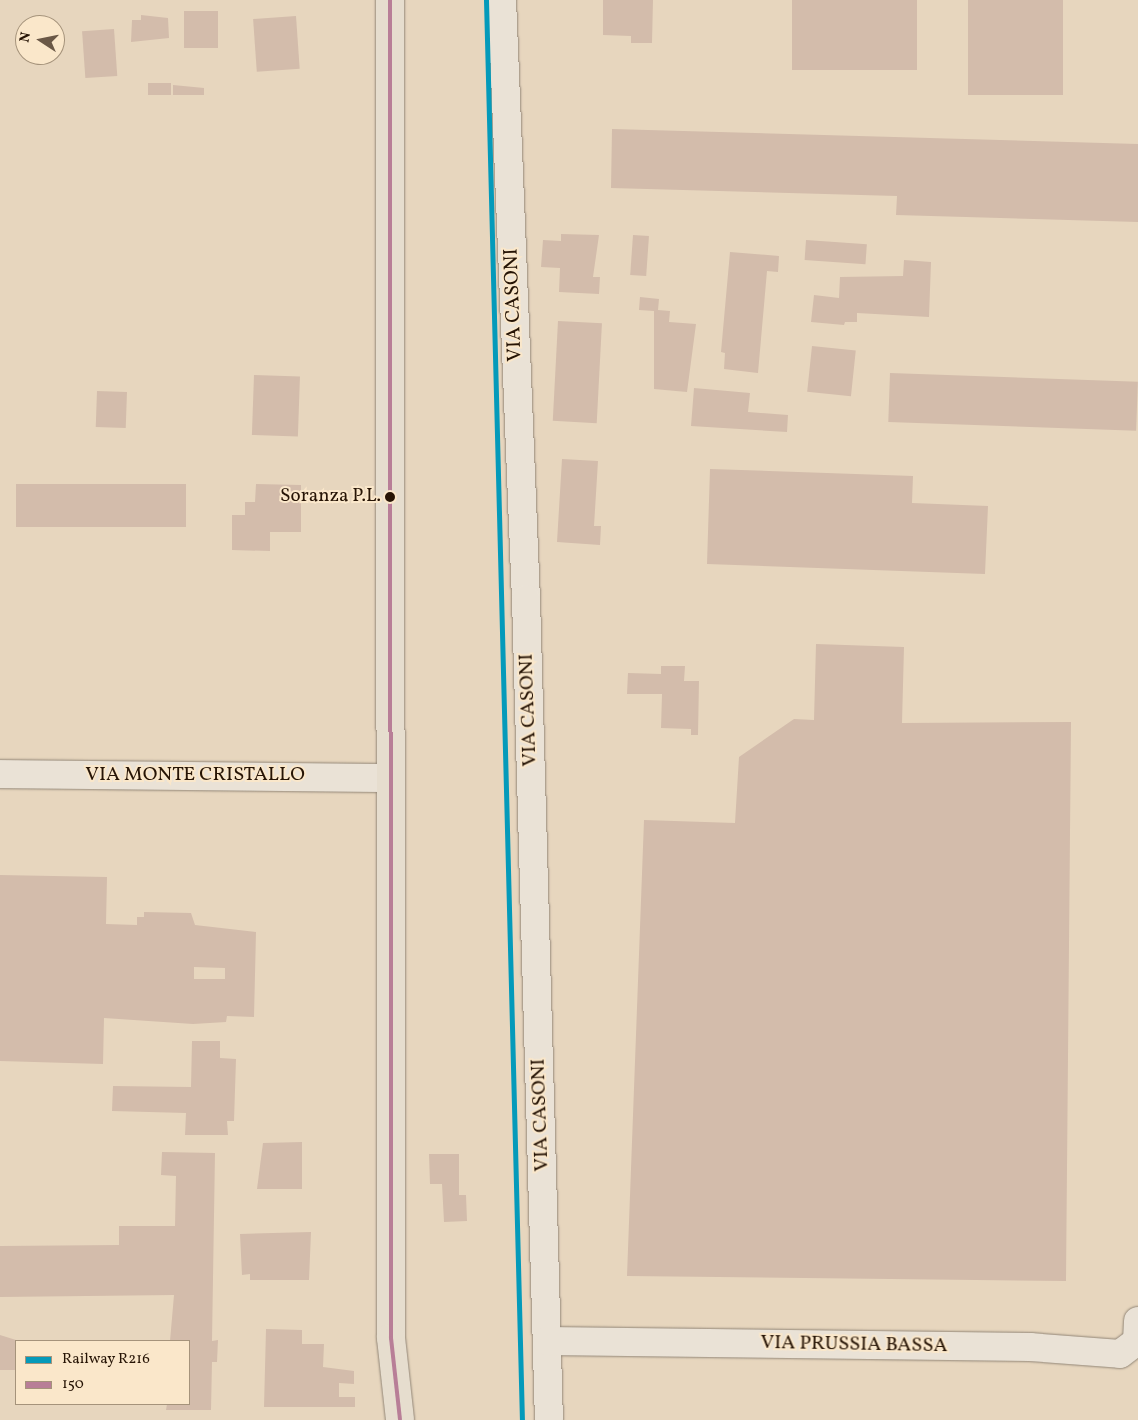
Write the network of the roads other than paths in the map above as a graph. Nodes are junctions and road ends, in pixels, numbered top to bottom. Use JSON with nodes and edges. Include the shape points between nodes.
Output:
{"nodes":[{"id":1,"x":390,"y":0,"type":"edge"},
{"id":2,"x":502,"y":0,"type":"edge"},
{"id":3,"x":0,"y":774,"type":"edge"},
{"id":4,"x":390,"y":778,"type":"junction"},
{"id":5,"x":1138,"y":1321,"type":"edge"},
{"id":6,"x":548,"y":1341,"type":"junction"},
{"id":7,"x":400,"y":1420,"type":"edge"},
{"id":8,"x":549,"y":1420,"type":"edge"}],
"edges":[{"from":1,"to":4,"type":"main road"},
{"from":2,"to":6,"type":"street","name":"VIA CASONI"},
{"from":3,"to":4,"type":"street","name":"VIA MONTE CRISTALLO"},
{"from":4,"to":7,"type":"main road","via":[[392,1338]]},
{"from":5,"to":6,"type":"street","name":"VIA PRUSSIA BASSA","via":[[1137,1342],[1120,1354],[1030,1347]]},
{"from":6,"to":8,"type":"street","name":"VIA CASONI"}]}
